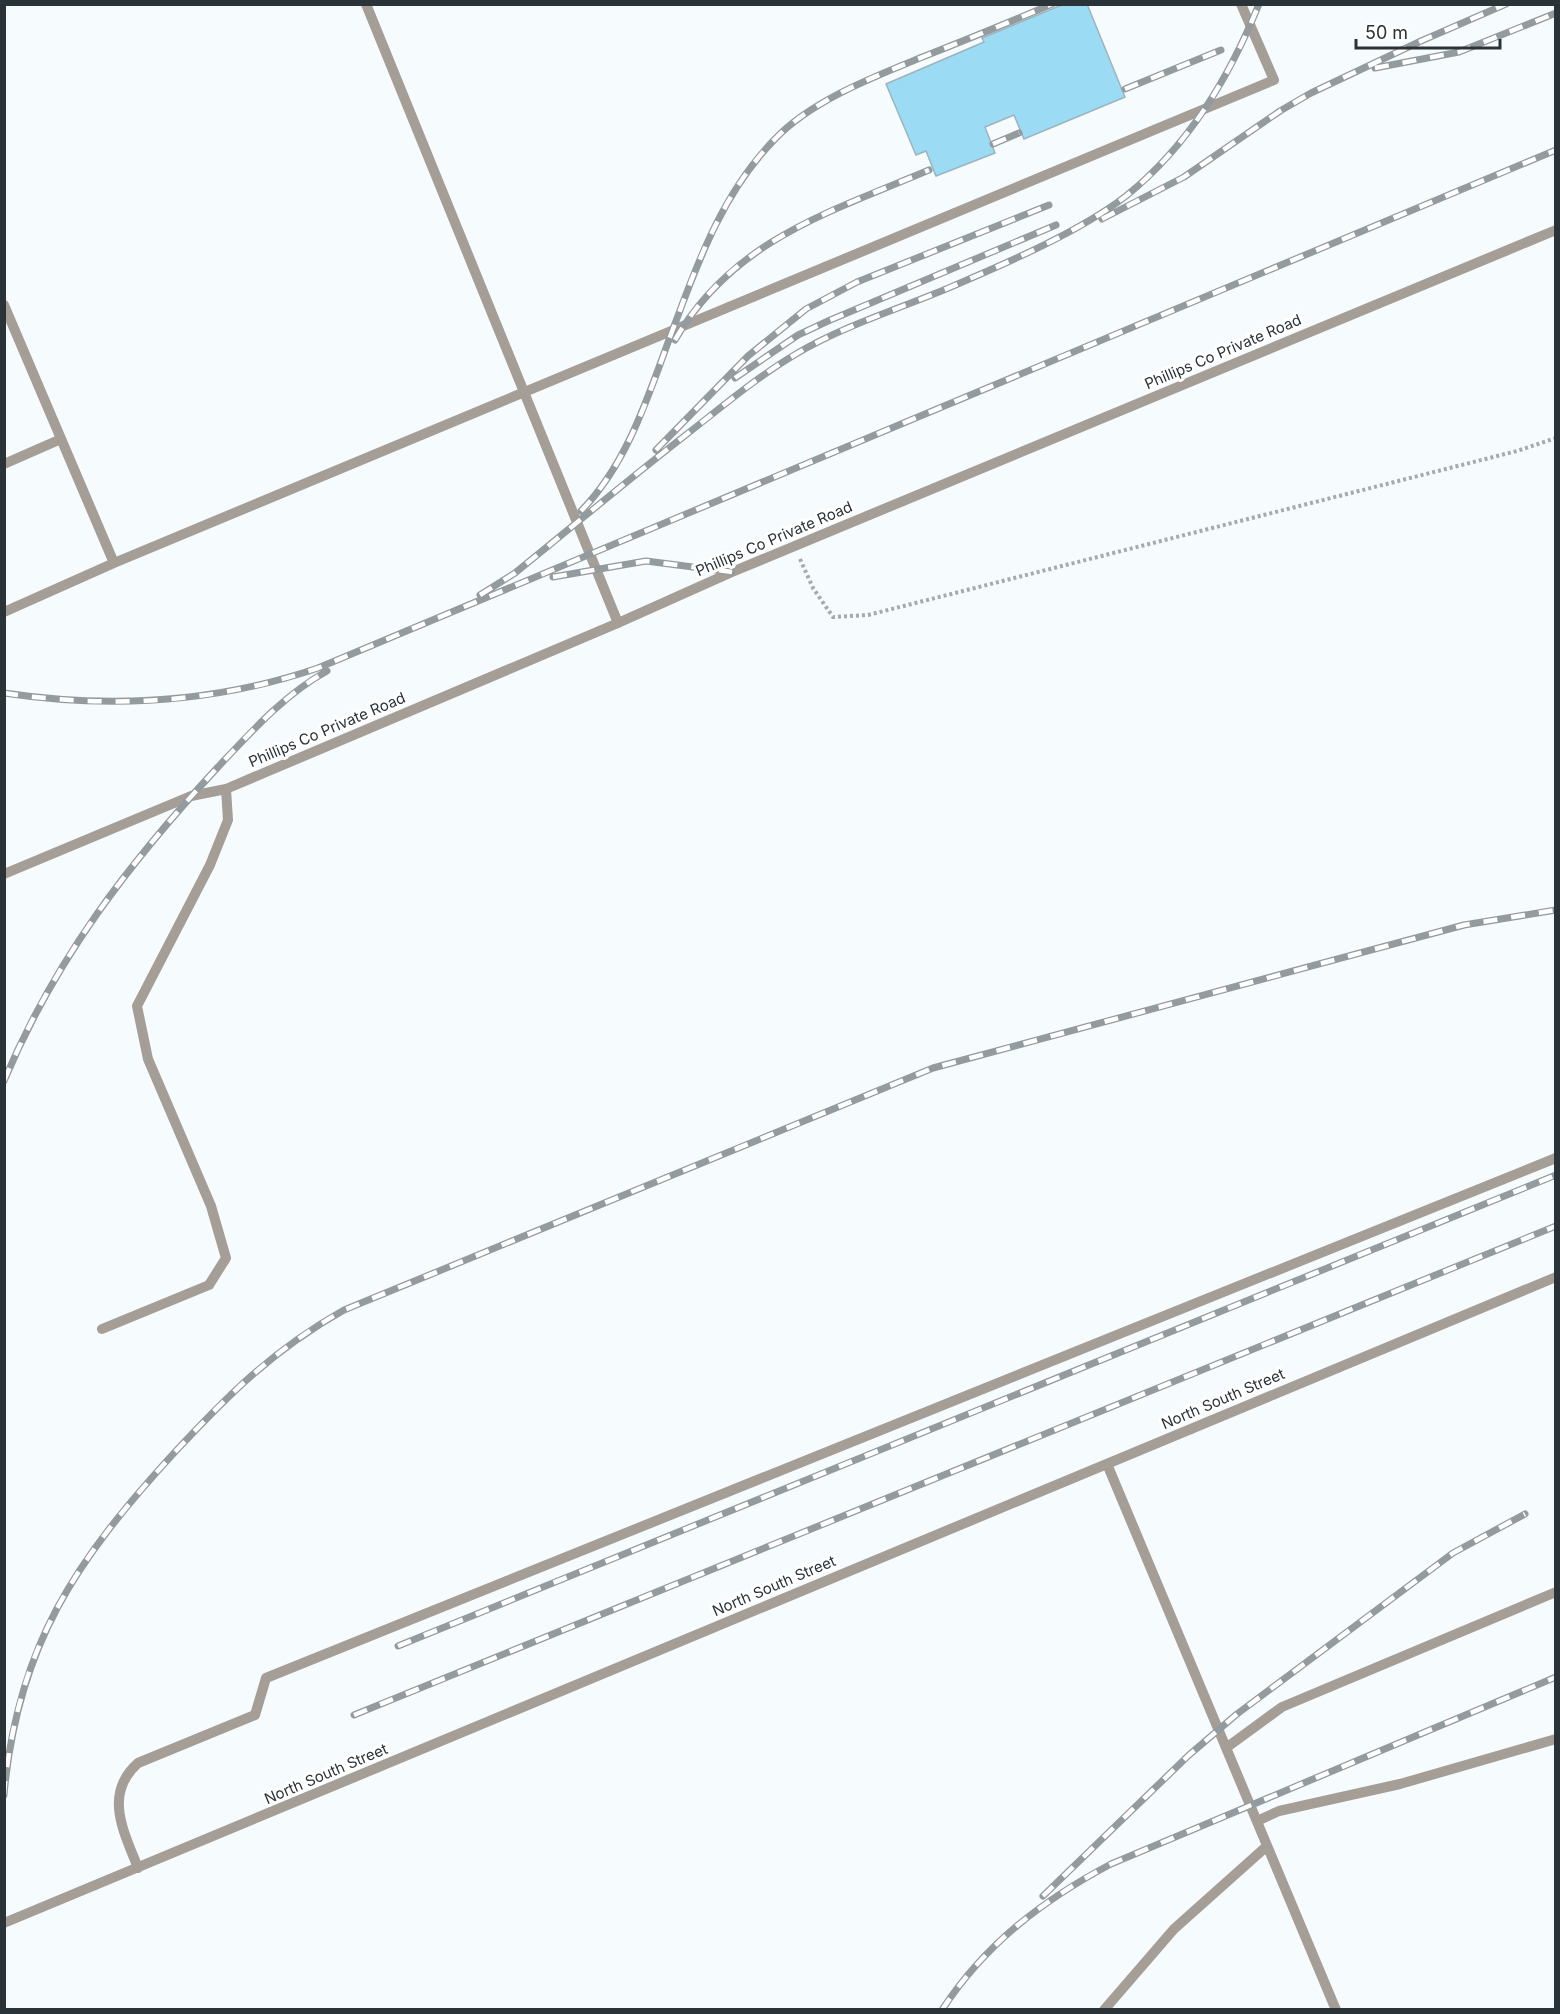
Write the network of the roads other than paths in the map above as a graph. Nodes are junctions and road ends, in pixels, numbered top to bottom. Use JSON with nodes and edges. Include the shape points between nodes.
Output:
{"nodes":[{"id":1,"x":366,"y":4,"type":"edge"},
{"id":2,"x":1241,"y":4,"type":"edge"},
{"id":3,"x":1556,"y":230,"type":"edge"},
{"id":4,"x":4,"y":305,"type":"edge"},
{"id":5,"x":526,"y":391,"type":"junction"},
{"id":6,"x":61,"y":439,"type":"junction"},
{"id":7,"x":4,"y":464,"type":"edge"},
{"id":8,"x":114,"y":563,"type":"junction"},
{"id":9,"x":4,"y":612,"type":"edge"},
{"id":10,"x":618,"y":623,"type":"junction"},
{"id":11,"x":226,"y":789,"type":"junction"},
{"id":12,"x":4,"y":874,"type":"edge"},
{"id":13,"x":1556,"y":1158,"type":"edge"},
{"id":14,"x":1556,"y":1276,"type":"edge"},
{"id":15,"x":102,"y":1329,"type":"dead end"},
{"id":16,"x":1107,"y":1464,"type":"junction"},
{"id":17,"x":1556,"y":1592,"type":"edge"},
{"id":18,"x":1556,"y":1739,"type":"edge"},
{"id":19,"x":1226,"y":1748,"type":"junction"},
{"id":20,"x":1257,"y":1821,"type":"junction"},
{"id":21,"x":1268,"y":1846,"type":"junction"},
{"id":22,"x":138,"y":1868,"type":"junction"},
{"id":23,"x":4,"y":1923,"type":"edge"},
{"id":24,"x":1104,"y":2010,"type":"edge"},
{"id":25,"x":1336,"y":2010,"type":"edge"}],
"edges":[{"from":1,"to":5,"type":"lane"},
{"from":2,"to":5,"type":"lane","via":[[1274,80]]},
{"from":3,"to":10,"type":"lane","name":"Phillips Co Private Road","via":[[794,546]]},
{"from":4,"to":6,"type":"lane"},
{"from":5,"to":8,"type":"lane"},
{"from":5,"to":10,"type":"lane"},
{"from":6,"to":7,"type":"lane"},
{"from":6,"to":8,"type":"lane"},
{"from":8,"to":9,"type":"lane"},
{"from":10,"to":11,"type":"lane","name":"Phillips Co Private Road"},
{"from":11,"to":12,"type":"lane","name":"Phillips Co Private Road","via":[[191,796]]},
{"from":11,"to":15,"type":"lane","via":[[228,820],[210,865],[137,1006],[148,1059],[211,1206],[226,1258],[209,1285]]},
{"from":13,"to":22,"type":"lane","via":[[266,1678],[255,1715],[138,1763],[128,1772],[120,1786],[119,1805]]},
{"from":14,"to":16,"type":"lane","name":"North South Street"},
{"from":16,"to":19,"type":"lane"},
{"from":16,"to":22,"type":"lane","name":"North South Street"},
{"from":17,"to":19,"type":"lane","via":[[1282,1707]]},
{"from":18,"to":20,"type":"lane","via":[[1400,1784],[1279,1811]]},
{"from":19,"to":20,"type":"lane"},
{"from":20,"to":21,"type":"lane"},
{"from":21,"to":24,"type":"lane","via":[[1174,1929]]},
{"from":21,"to":25,"type":"lane"},
{"from":22,"to":23,"type":"lane","name":"North South Street"}]}
